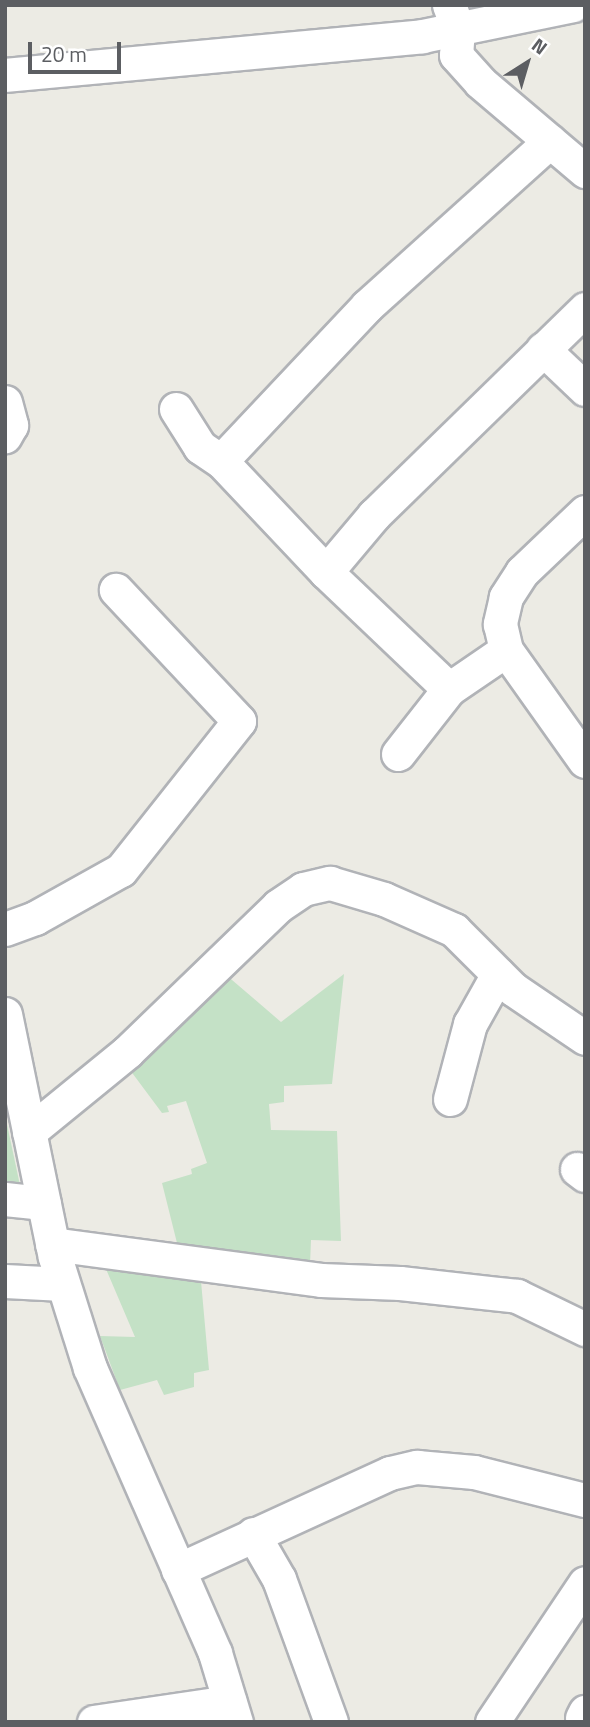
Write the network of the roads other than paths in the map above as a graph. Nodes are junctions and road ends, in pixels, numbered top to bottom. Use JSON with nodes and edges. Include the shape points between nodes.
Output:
{"nodes":[{"id":1,"x":573,"y":5,"type":"edge"},
{"id":2,"x":453,"y":17,"type":"edge"},
{"id":3,"x":5,"y":75,"type":"edge"},
{"id":4,"x":550,"y":141,"type":"junction"},
{"id":5,"x":585,"y":171,"type":"edge"},
{"id":6,"x":585,"y":309,"type":"edge"},
{"id":7,"x":543,"y":349,"type":"junction"},
{"id":8,"x":585,"y":390,"type":"edge"},
{"id":9,"x":5,"y":402,"type":"edge"},
{"id":10,"x":176,"y":409,"type":"dead end"},
{"id":11,"x":5,"y":436,"type":"edge"},
{"id":12,"x":221,"y":461,"type":"junction"},
{"id":13,"x":585,"y":512,"type":"edge"},
{"id":14,"x":326,"y":572,"type":"junction"},
{"id":15,"x":116,"y":590,"type":"dead end"},
{"id":16,"x":506,"y":650,"type":"junction"},
{"id":17,"x":449,"y":690,"type":"junction"},
{"id":18,"x":398,"y":754,"type":"dead end"},
{"id":19,"x":585,"y":761,"type":"edge"},
{"id":20,"x":5,"y":929,"type":"edge"},
{"id":21,"x":498,"y":974,"type":"junction"},
{"id":22,"x":5,"y":1014,"type":"edge"},
{"id":23,"x":585,"y":1038,"type":"edge"},
{"id":24,"x":450,"y":1099,"type":"dead end"},
{"id":25,"x":29,"y":1132,"type":"junction"},
{"id":26,"x":5,"y":1199,"type":"edge"},
{"id":27,"x":44,"y":1203,"type":"junction"},
{"id":28,"x":52,"y":1244,"type":"junction"},
{"id":29,"x":5,"y":1281,"type":"edge"},
{"id":30,"x":64,"y":1284,"type":"junction"},
{"id":31,"x":585,"y":1329,"type":"edge"},
{"id":32,"x":585,"y":1500,"type":"edge"},
{"id":33,"x":253,"y":1534,"type":"junction"},
{"id":34,"x":178,"y":1570,"type":"junction"},
{"id":35,"x":585,"y":1583,"type":"edge"},
{"id":36,"x":233,"y":1712,"type":"edge"},
{"id":37,"x":94,"y":1722,"type":"edge"},
{"id":38,"x":331,"y":1722,"type":"edge"},
{"id":39,"x":492,"y":1722,"type":"edge"}],
"edges":[{"from":1,"to":2,"type":"street"},
{"from":2,"to":3,"type":"street","via":[[223,57]]},
{"from":2,"to":4,"type":"street","via":[[456,55],[480,82]]},
{"from":4,"to":5,"type":"street"},
{"from":4,"to":12,"type":"street","via":[[367,306]]},
{"from":6,"to":7,"type":"street"},
{"from":7,"to":8,"type":"street"},
{"from":7,"to":14,"type":"street","via":[[374,515]]},
{"from":9,"to":11,"type":"street","via":[[11,425]]},
{"from":10,"to":12,"type":"street","via":[[200,447]]},
{"from":12,"to":14,"type":"street"},
{"from":13,"to":16,"type":"street","via":[[522,572],[506,597],[500,624]]},
{"from":14,"to":17,"type":"street"},
{"from":15,"to":20,"type":"street","via":[[239,721],[121,870],[35,919]]},
{"from":16,"to":17,"type":"street"},
{"from":16,"to":19,"type":"street"},
{"from":17,"to":18,"type":"street"},
{"from":21,"to":23,"type":"street"},
{"from":21,"to":24,"type":"street","via":[[470,1024]]},
{"from":21,"to":25,"type":"street","via":[[454,930],[384,899],[330,883],[303,889],[278,906],[127,1052]]},
{"from":22,"to":25,"type":"street"},
{"from":25,"to":27,"type":"street"},
{"from":26,"to":27,"type":"street"},
{"from":27,"to":28,"type":"street"},
{"from":28,"to":30,"type":"street"},
{"from":28,"to":31,"type":"street","via":[[321,1280],[517,1296]]},
{"from":29,"to":30,"type":"street"},
{"from":30,"to":34,"type":"street","via":[[90,1368]]},
{"from":32,"to":33,"type":"street","via":[[474,1472],[417,1467],[390,1473]]},
{"from":33,"to":34,"type":"street"},
{"from":33,"to":38,"type":"street","via":[[279,1579]]},
{"from":34,"to":36,"type":"street","via":[[215,1653]]},
{"from":35,"to":39,"type":"street"},
{"from":36,"to":37,"type":"street"}]}
